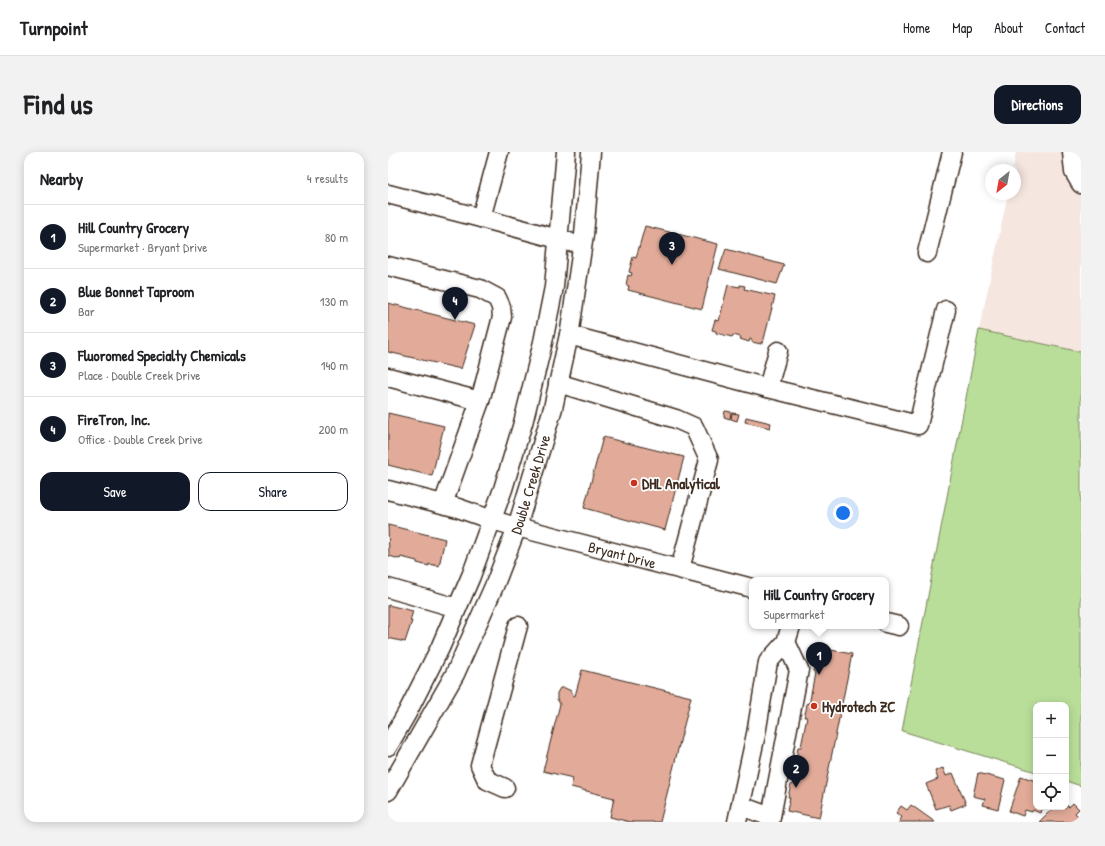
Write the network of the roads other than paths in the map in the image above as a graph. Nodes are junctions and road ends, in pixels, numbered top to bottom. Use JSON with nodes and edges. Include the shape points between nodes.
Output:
{"nodes":[{"id":1,"x":499,"y":152,"type":"edge"},
{"id":2,"x":566,"y":152,"type":"edge"},
{"id":3,"x":591,"y":152,"type":"edge"},
{"id":4,"x":952,"y":152,"type":"edge"},
{"id":5,"x":1072,"y":152,"type":"edge"},
{"id":6,"x":1081,"y":184,"type":"edge"},
{"id":7,"x":388,"y":194,"type":"edge"},
{"id":8,"x":481,"y":218,"type":"junction"},
{"id":9,"x":558,"y":239,"type":"junction"},
{"id":10,"x":583,"y":245,"type":"junction"},
{"id":11,"x":927,"y":253,"type":"dead end"},
{"id":12,"x":388,"y":266,"type":"edge"},
{"id":13,"x":946,"y":310,"type":"dead end"},
{"id":14,"x":569,"y":335,"type":"junction"},
{"id":15,"x":778,"y":351,"type":"dead end"},
{"id":16,"x":388,"y":377,"type":"edge"},
{"id":17,"x":558,"y":383,"type":"junction"},
{"id":18,"x":768,"y":388,"type":"junction"},
{"id":19,"x":480,"y":401,"type":"junction"},
{"id":20,"x":388,"y":490,"type":"edge"},
{"id":21,"x":443,"y":504,"type":"junction"},
{"id":22,"x":492,"y":520,"type":"junction"},
{"id":23,"x":517,"y":527,"type":"junction"},
{"id":24,"x":680,"y":569,"type":"junction"},
{"id":25,"x":749,"y":587,"type":"edge"},
{"id":26,"x":388,"y":588,"type":"edge"},
{"id":27,"x":457,"y":608,"type":"junction"},
{"id":28,"x":518,"y":626,"type":"dead end"},
{"id":29,"x":789,"y":634,"type":"edge"},
{"id":30,"x":395,"y":722,"type":"edge"},
{"id":31,"x":388,"y":746,"type":"edge"},
{"id":32,"x":506,"y":788,"type":"dead end"},
{"id":33,"x":388,"y":791,"type":"edge"},
{"id":34,"x":739,"y":814,"type":"edge"},
{"id":35,"x":770,"y":819,"type":"edge"}],
"edges":[{"from":1,"to":8,"type":"street"},
{"from":2,"to":9,"type":"street","name":"Double Creek Drive"},
{"from":3,"to":10,"type":"street","name":"Double Creek Drive"},
{"from":4,"to":11,"type":"street"},
{"from":5,"to":6,"type":"street","via":[[1074,172]]},
{"from":7,"to":8,"type":"street"},
{"from":8,"to":9,"type":"street"},
{"from":9,"to":10,"type":"street"},
{"from":9,"to":22,"type":"street","name":"Double Creek Drive","via":[[554,287],[543,342],[522,423]]},
{"from":10,"to":14,"type":"street","name":"Double Creek Drive"},
{"from":12,"to":19,"type":"street","via":[[480,290],[497,298],[502,317]]},
{"from":13,"to":18,"type":"street","via":[[918,425]]},
{"from":14,"to":17,"type":"street","name":"Double Creek Drive"},
{"from":14,"to":18,"type":"street"},
{"from":15,"to":18,"type":"street"},
{"from":16,"to":19,"type":"street"},
{"from":17,"to":23,"type":"street","name":"Double Creek Drive","via":[[553,408]]},
{"from":17,"to":24,"type":"street","via":[[676,419],[694,427],[709,460]]},
{"from":19,"to":21,"type":"street"},
{"from":20,"to":21,"type":"street","name":"Bryant Drive"},
{"from":21,"to":22,"type":"street","name":"Bryant Drive"},
{"from":22,"to":23,"type":"street","name":"Bryant Drive"},
{"from":22,"to":27,"type":"street","name":"Double Creek Drive"},
{"from":23,"to":24,"type":"street","name":"Bryant Drive"},
{"from":23,"to":33,"type":"street","name":"Double Creek Drive","via":[[455,674]]},
{"from":24,"to":25,"type":"street","name":"Bryant Drive"},
{"from":26,"to":27,"type":"street"},
{"from":27,"to":30,"type":"street","name":"Double Creek Drive","via":[[408,713]]},
{"from":28,"to":32,"type":"street","via":[[480,765],[487,780]]},
{"from":29,"to":34,"type":"street","via":[[768,662]]},
{"from":29,"to":35,"type":"street","via":[[799,670]]},
{"from":30,"to":31,"type":"street","name":"Double Creek Drive"},
{"from":34,"to":35,"type":"street"}]}
